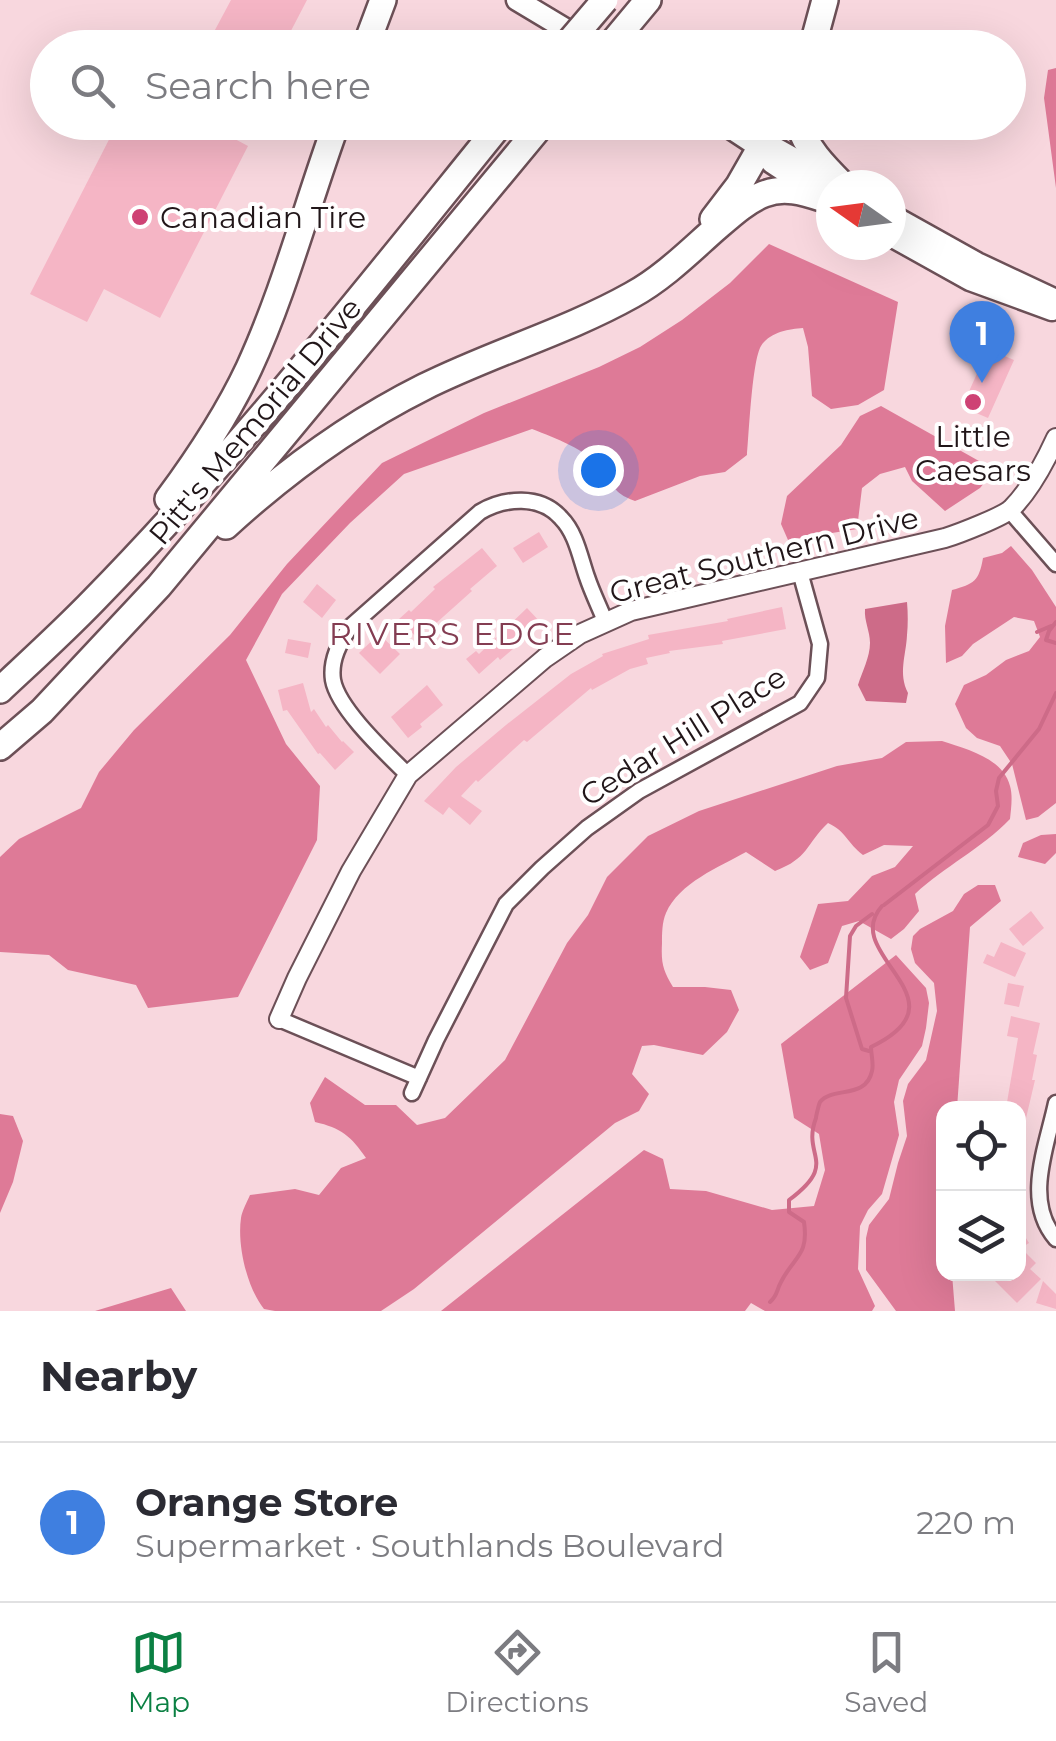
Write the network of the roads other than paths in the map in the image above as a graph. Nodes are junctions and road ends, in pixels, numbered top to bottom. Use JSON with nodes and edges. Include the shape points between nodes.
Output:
{"nodes":[{"id":1,"x":517,"y":0,"type":"edge"},
{"id":2,"x":606,"y":0,"type":"edge"},
{"id":3,"x":825,"y":0,"type":"edge"},
{"id":4,"x":382,"y":1,"type":"edge"},
{"id":5,"x":642,"y":7,"type":"edge"},
{"id":6,"x":371,"y":30,"type":"edge"},
{"id":7,"x":568,"y":30,"type":"edge"},
{"id":8,"x":580,"y":30,"type":"edge"},
{"id":9,"x":623,"y":30,"type":"edge"},
{"id":10,"x":817,"y":30,"type":"edge"},
{"id":11,"x":331,"y":140,"type":"edge"},
{"id":12,"x":487,"y":140,"type":"edge"},
{"id":13,"x":529,"y":140,"type":"edge"},
{"id":14,"x":750,"y":140,"type":"edge"},
{"id":15,"x":764,"y":140,"type":"edge"},
{"id":16,"x":807,"y":140,"type":"edge"},
{"id":17,"x":760,"y":146,"type":"junction"},
{"id":18,"x":829,"y":170,"type":"edge"},
{"id":19,"x":816,"y":171,"type":"edge"},
{"id":20,"x":816,"y":191,"type":"edge"},
{"id":21,"x":816,"y":197,"type":"edge"},
{"id":22,"x":906,"y":223,"type":"edge"},
{"id":23,"x":906,"y":244,"type":"edge"},
{"id":24,"x":680,"y":260,"type":"junction"},
{"id":25,"x":1056,"y":300,"type":"edge"},
{"id":26,"x":1056,"y":312,"type":"edge"},
{"id":27,"x":1056,"y":438,"type":"edge"},
{"id":28,"x":1010,"y":511,"type":"junction"},
{"id":29,"x":1056,"y":564,"type":"edge"},
{"id":30,"x":800,"y":572,"type":"junction"},
{"id":31,"x":159,"y":586,"type":"junction"},
{"id":32,"x":605,"y":621,"type":"junction"},
{"id":33,"x":26,"y":666,"type":"junction"},
{"id":34,"x":0,"y":690,"type":"edge"},
{"id":35,"x":0,"y":747,"type":"edge"},
{"id":36,"x":408,"y":775,"type":"junction"},
{"id":37,"x":279,"y":1019,"type":"joint"},
{"id":38,"x":420,"y":1078,"type":"junction"},
{"id":39,"x":412,"y":1093,"type":"dead end"},
{"id":40,"x":1056,"y":1103,"type":"edge"},
{"id":41,"x":1056,"y":1239,"type":"edge"}],
"edges":[{"from":1,"to":7,"type":"main road"},
{"from":2,"to":8,"type":"highway","bridge":true},
{"from":3,"to":10,"type":"highway"},
{"from":4,"to":6,"type":"highway"},
{"from":5,"to":9,"type":"highway"},
{"from":11,"to":33,"type":"highway","via":[[268,323],[230,407],[164,505]]},
{"from":12,"to":33,"type":"highway","name":"Pitt's Memorial Drive","via":[[212,472]]},
{"from":13,"to":31,"type":"highway","name":"Pitt's Memorial Drive"},
{"from":14,"to":17,"type":"main road"},
{"from":15,"to":17,"type":"highway"},
{"from":16,"to":18,"type":"highway"},
{"from":17,"to":19,"type":"main road"},
{"from":17,"to":20,"type":"main road","via":[[772,163]]},
{"from":17,"to":24,"type":"highway","via":[[739,185]]},
{"from":21,"to":24,"type":"highway","via":[[793,190],[765,194]]},
{"from":22,"to":25,"type":"main road"},
{"from":23,"to":26,"type":"main road","via":[[970,280]]},
{"from":24,"to":31,"type":"highway","via":[[633,295],[427,385],[368,418],[282,478]]},
{"from":27,"to":28,"type":"street"},
{"from":28,"to":29,"type":"street"},
{"from":28,"to":30,"type":"street","name":"Great Southern Drive","via":[[945,538]]},
{"from":30,"to":32,"type":"street","name":"Great Southern Drive"},
{"from":30,"to":38,"type":"street","name":"Cedar Hill Place","via":[[820,644],[817,678],[800,703],[640,791],[542,868],[506,904]]},
{"from":31,"to":35,"type":"highway","name":"Pitt's Memorial Drive"},
{"from":32,"to":36,"type":"street","name":"Great Southern Drive","via":[[545,658]]},
{"from":32,"to":36,"type":"street","via":[[561,517],[545,505],[517,500],[480,512],[350,626],[336,648],[333,680],[345,706]]},
{"from":33,"to":34,"type":"highway","name":"Pitt's Memorial Drive"},
{"from":36,"to":37,"type":"street","name":"Great Southern Drive","via":[[351,871]]},
{"from":37,"to":38,"type":"street"},
{"from":38,"to":39,"type":"street","name":"Cedar Hill Place"},
{"from":40,"to":41,"type":"street","via":[[1038,1196]]}]}
